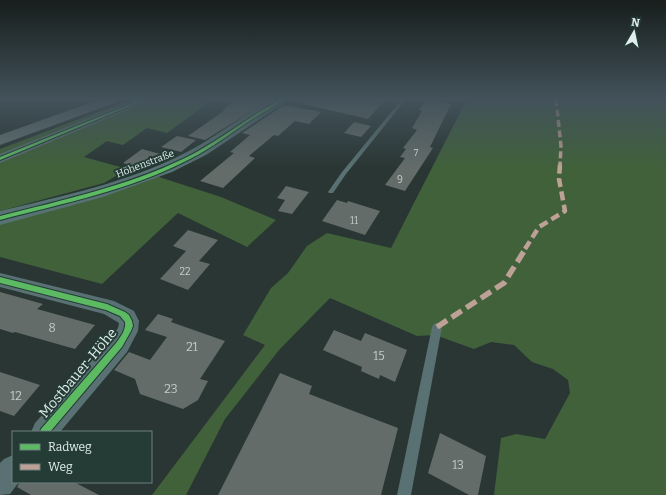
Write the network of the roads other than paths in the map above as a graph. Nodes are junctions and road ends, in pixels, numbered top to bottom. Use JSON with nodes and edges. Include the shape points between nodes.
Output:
{"nodes":[{"id":1,"x":14,"y":122,"type":"edge"},
{"id":2,"x":48,"y":122,"type":"edge"},
{"id":3,"x":88,"y":122,"type":"edge"},
{"id":4,"x":246,"y":122,"type":"edge"},
{"id":5,"x":385,"y":122,"type":"edge"},
{"id":6,"x":0,"y":127,"type":"edge"},
{"id":7,"x":0,"y":140,"type":"edge"},
{"id":8,"x":0,"y":159,"type":"edge"},
{"id":9,"x":331,"y":192,"type":"dead end"},
{"id":10,"x":0,"y":218,"type":"edge"},
{"id":11,"x":0,"y":280,"type":"edge"},
{"id":12,"x":437,"y":327,"type":"dead end"},
{"id":13,"x":45,"y":431,"type":"edge"},
{"id":14,"x":12,"y":469,"type":"edge"},
{"id":15,"x":0,"y":484,"type":"edge"},
{"id":16,"x":404,"y":495,"type":"edge"}],
"edges":[{"from":1,"to":6,"type":"highway"},
{"from":2,"to":7,"type":"highway"},
{"from":3,"to":8,"type":"street"},
{"from":4,"to":10,"type":"street","name":"Höhenstraße","via":[[201,151],[171,166],[85,196]]},
{"from":5,"to":9,"type":"lane"},
{"from":11,"to":13,"type":"street","name":"Mostbauer-Höhe","via":[[107,307],[120,312],[129,322],[128,330],[119,345]]},
{"from":12,"to":16,"type":"lane"},
{"from":14,"to":15,"type":"street"}]}
